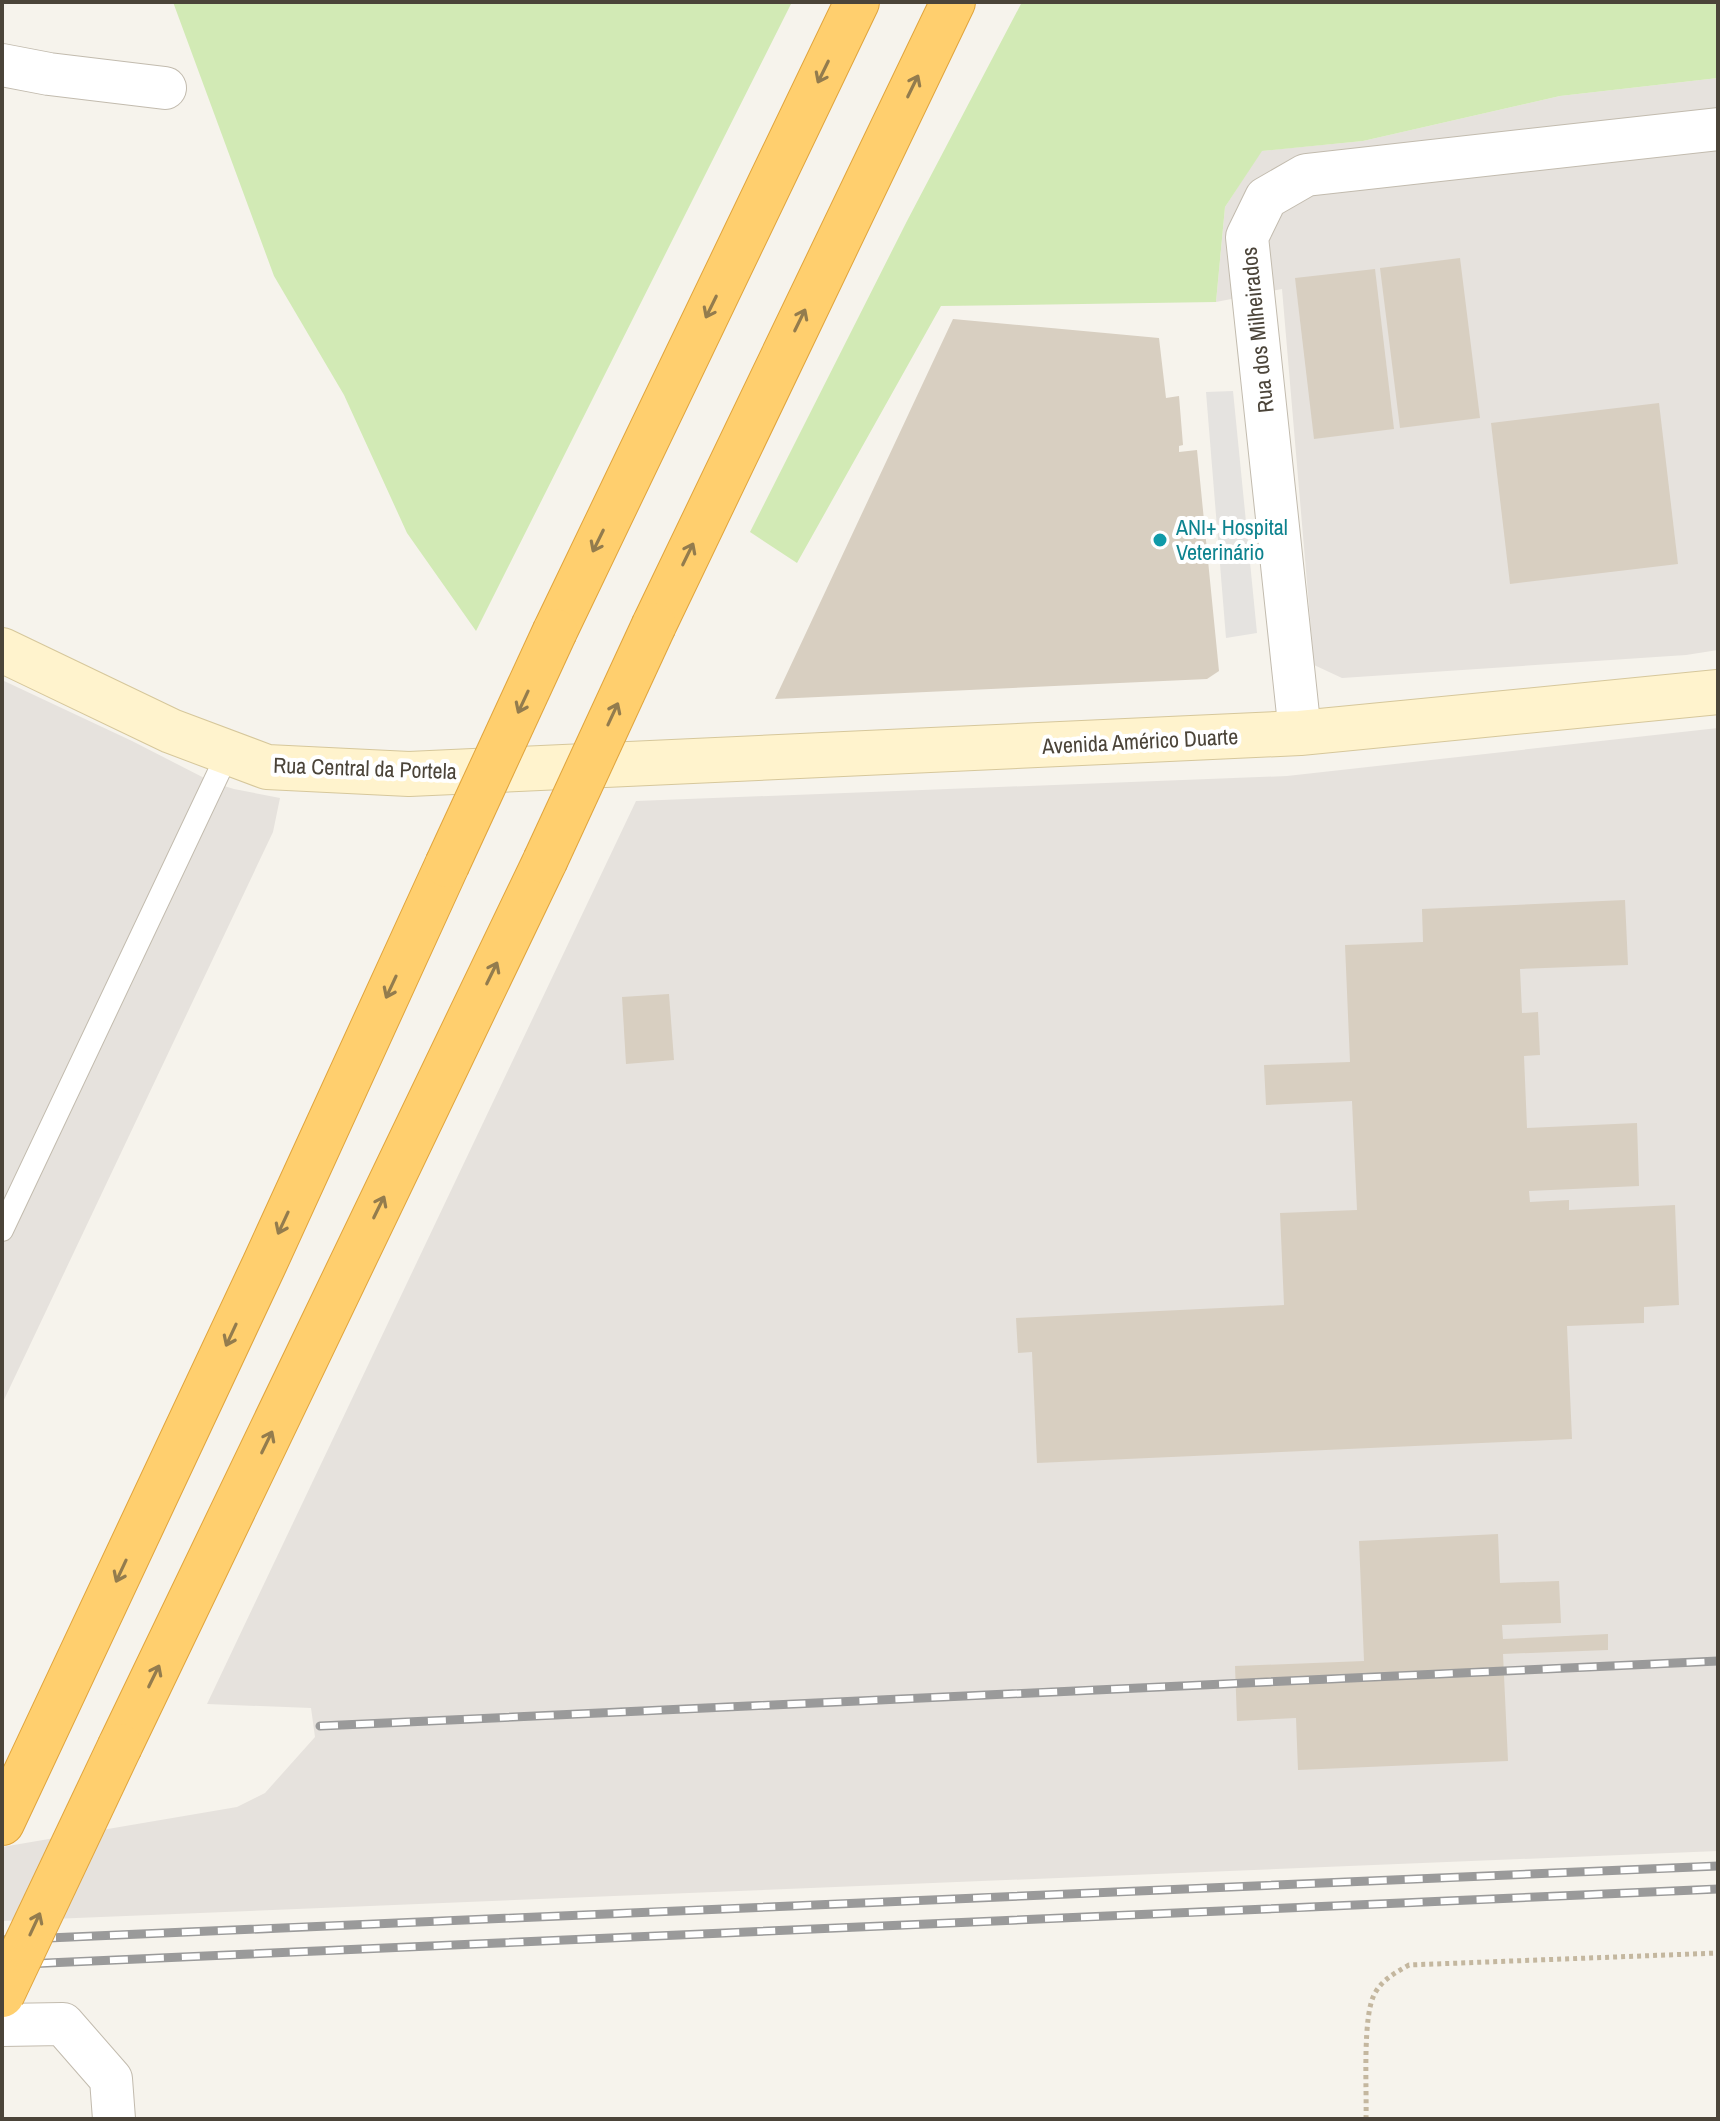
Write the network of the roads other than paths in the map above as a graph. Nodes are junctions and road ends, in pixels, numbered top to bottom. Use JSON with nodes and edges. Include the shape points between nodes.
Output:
{"nodes":[{"id":1,"x":857,"y":2,"type":"edge"},
{"id":2,"x":953,"y":2,"type":"edge"},
{"id":3,"x":2,"y":65,"type":"edge"},
{"id":4,"x":165,"y":88,"type":"dead end"},
{"id":5,"x":1718,"y":129,"type":"edge"},
{"id":6,"x":2,"y":650,"type":"edge"},
{"id":7,"x":1718,"y":692,"type":"edge"},
{"id":8,"x":1300,"y":733,"type":"junction"},
{"id":9,"x":228,"y":753,"type":"junction"},
{"id":10,"x":561,"y":767,"type":"joint"},
{"id":11,"x":30,"y":1170,"type":"junction"},
{"id":12,"x":2,"y":1190,"type":"edge"},
{"id":13,"x":2,"y":1230,"type":"edge"},
{"id":14,"x":2,"y":1823,"type":"edge"},
{"id":15,"x":2,"y":1995,"type":"edge"},
{"id":16,"x":2,"y":2025,"type":"edge"},
{"id":17,"x":114,"y":2119,"type":"edge"}],
"edges":[{"from":1,"to":14,"type":"highway","one_way":true,"bridge":true,"via":[[555,631]]},
{"from":15,"to":2,"type":"highway","one_way":true,"bridge":true},
{"from":3,"to":4,"type":"street"},
{"from":5,"to":8,"type":"street","name":"Rua dos Milheirados","via":[[1306,175],[1266,198],[1247,237]]},
{"from":6,"to":9,"type":"street","name":"Rua Central da Portela"},
{"from":7,"to":8,"type":"street","name":"Avenida Américo Duarte"},
{"from":8,"to":10,"type":"street","name":"Avenida Américo Duarte"},
{"from":9,"to":10,"type":"street","name":"Rua Central da Portela","via":[[267,767],[409,774]]},
{"from":9,"to":11,"type":"lane"},
{"from":11,"to":12,"type":"lane"},
{"from":11,"to":13,"type":"lane"},
{"from":16,"to":17,"type":"street","via":[[63,2024],[111,2079]]}]}
